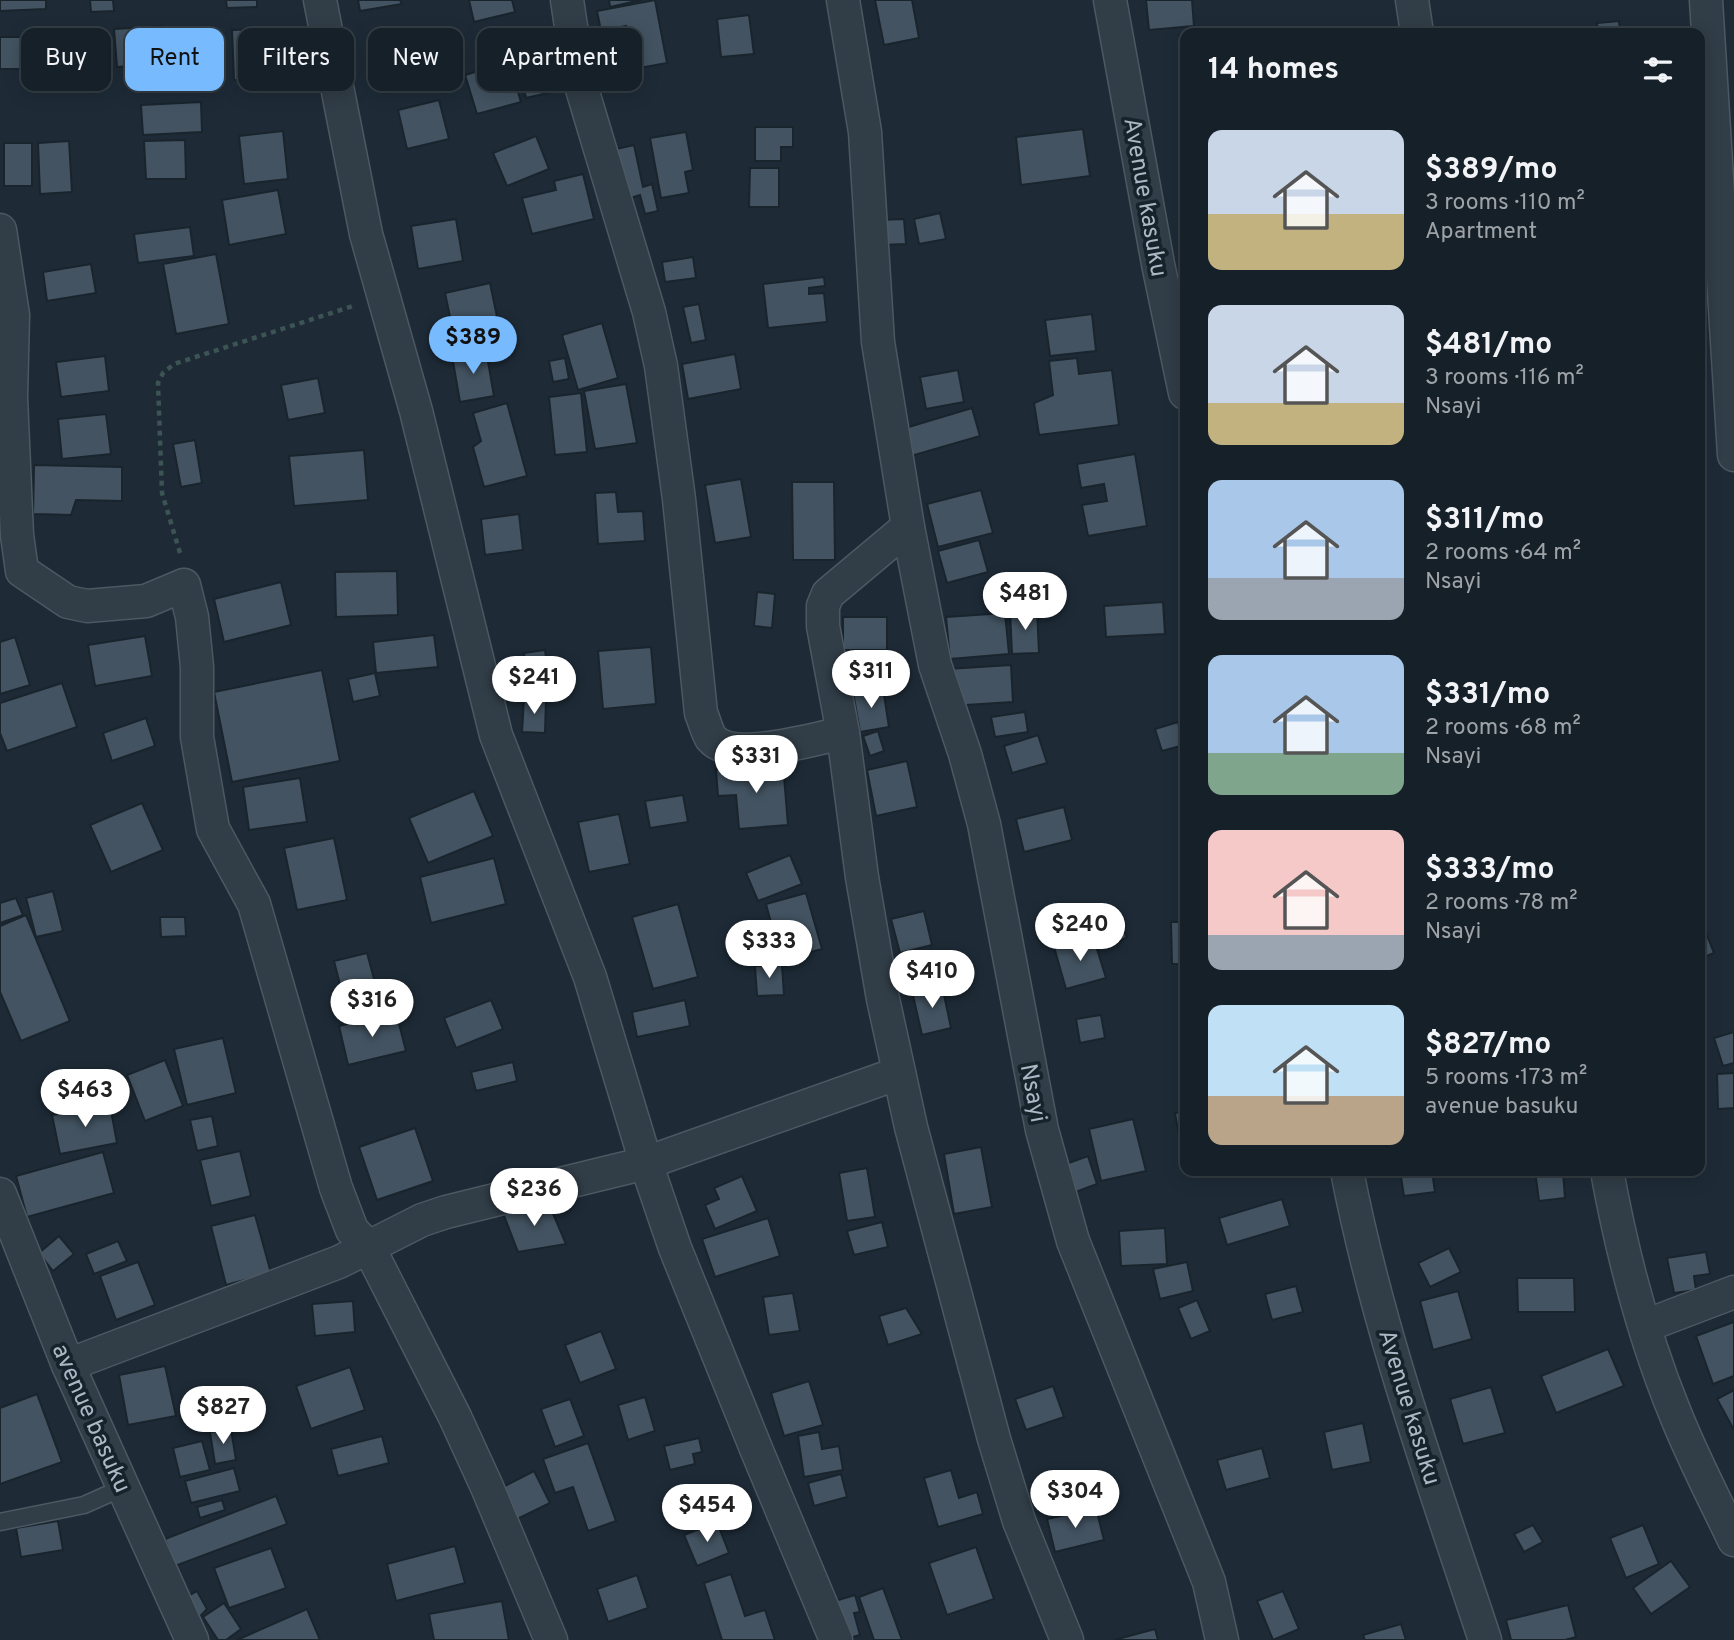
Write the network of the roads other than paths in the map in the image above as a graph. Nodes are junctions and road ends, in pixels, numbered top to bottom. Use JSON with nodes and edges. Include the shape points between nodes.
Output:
{"nodes":[{"id":1,"x":320,"y":0,"type":"edge"},
{"id":2,"x":567,"y":0,"type":"edge"},
{"id":3,"x":843,"y":0,"type":"edge"},
{"id":4,"x":1110,"y":0,"type":"edge"},
{"id":5,"x":1412,"y":0,"type":"edge"},
{"id":6,"x":1706,"y":0,"type":"edge"},
{"id":7,"x":1416,"y":28,"type":"edge"},
{"id":8,"x":0,"y":230,"type":"edge"},
{"id":9,"x":1180,"y":369,"type":"edge"},
{"id":10,"x":1734,"y":455,"type":"edge"},
{"id":11,"x":908,"y":527,"type":"junction"},
{"id":12,"x":843,"y":733,"type":"junction"},
{"id":13,"x":899,"y":1073,"type":"junction"},
{"id":14,"x":646,"y":1163,"type":"junction"},
{"id":15,"x":1348,"y":1176,"type":"edge"},
{"id":16,"x":1607,"y":1176,"type":"edge"},
{"id":17,"x":0,"y":1194,"type":"edge"},
{"id":18,"x":369,"y":1248,"type":"junction"},
{"id":19,"x":1734,"y":1292,"type":"edge"},
{"id":20,"x":1645,"y":1326,"type":"junction"},
{"id":21,"x":68,"y":1366,"type":"junction"},
{"id":22,"x":122,"y":1488,"type":"junction"},
{"id":23,"x":0,"y":1522,"type":"edge"},
{"id":24,"x":1734,"y":1540,"type":"edge"},
{"id":25,"x":192,"y":1640,"type":"edge"},
{"id":26,"x":551,"y":1640,"type":"edge"},
{"id":27,"x":836,"y":1640,"type":"edge"},
{"id":28,"x":1067,"y":1640,"type":"edge"},
{"id":29,"x":1222,"y":1640,"type":"edge"},
{"id":30,"x":1485,"y":1640,"type":"edge"}],
"edges":[{"from":1,"to":14,"type":"street","via":[[366,234],[416,411],[496,735],[590,977]]},
{"from":2,"to":12,"type":"street","via":[[579,79],[661,366],[701,713],[712,738],[728,749],[750,751]]},
{"from":3,"to":11,"type":"street","name":"Nsayi","via":[[865,132],[878,342]]},
{"from":4,"to":9,"type":"street","name":"Avenue kasuku"},
{"from":5,"to":7,"type":"street"},
{"from":6,"to":10,"type":"street"},
{"from":8,"to":18,"type":"street","via":[[13,315],[11,397],[16,535],[22,571],[68,602],[87,606],[146,601],[184,585],[197,667],[197,737],[213,829],[254,904],[335,1188],[352,1230]]},
{"from":11,"to":12,"type":"street","via":[[838,584],[823,606]]},
{"from":11,"to":29,"type":"street","name":"Nsayi","via":[[935,665],[984,824],[1045,1143],[1073,1241],[1209,1582]]},
{"from":12,"to":13,"type":"street","via":[[862,877]]},
{"from":13,"to":14,"type":"street"},
{"from":13,"to":28,"type":"street","via":[[994,1439],[1019,1521]]},
{"from":14,"to":18,"type":"street","via":[[446,1212]]},
{"from":14,"to":27,"type":"street","via":[[707,1329]]},
{"from":15,"to":30,"type":"street","name":"Avenue kasuku","via":[[1398,1379]]},
{"from":16,"to":20,"type":"street","via":[[1620,1242]]},
{"from":17,"to":21,"type":"street","name":"avenue basuku"},
{"from":18,"to":21,"type":"street"},
{"from":18,"to":26,"type":"street","via":[[455,1417]]},
{"from":19,"to":20,"type":"street"},
{"from":20,"to":24,"type":"street","via":[[1675,1414]]},
{"from":21,"to":22,"type":"street","name":"avenue basuku"},
{"from":22,"to":23,"type":"lane","via":[[84,1505]]},
{"from":22,"to":25,"type":"street","name":"avenue basuku"}]}
